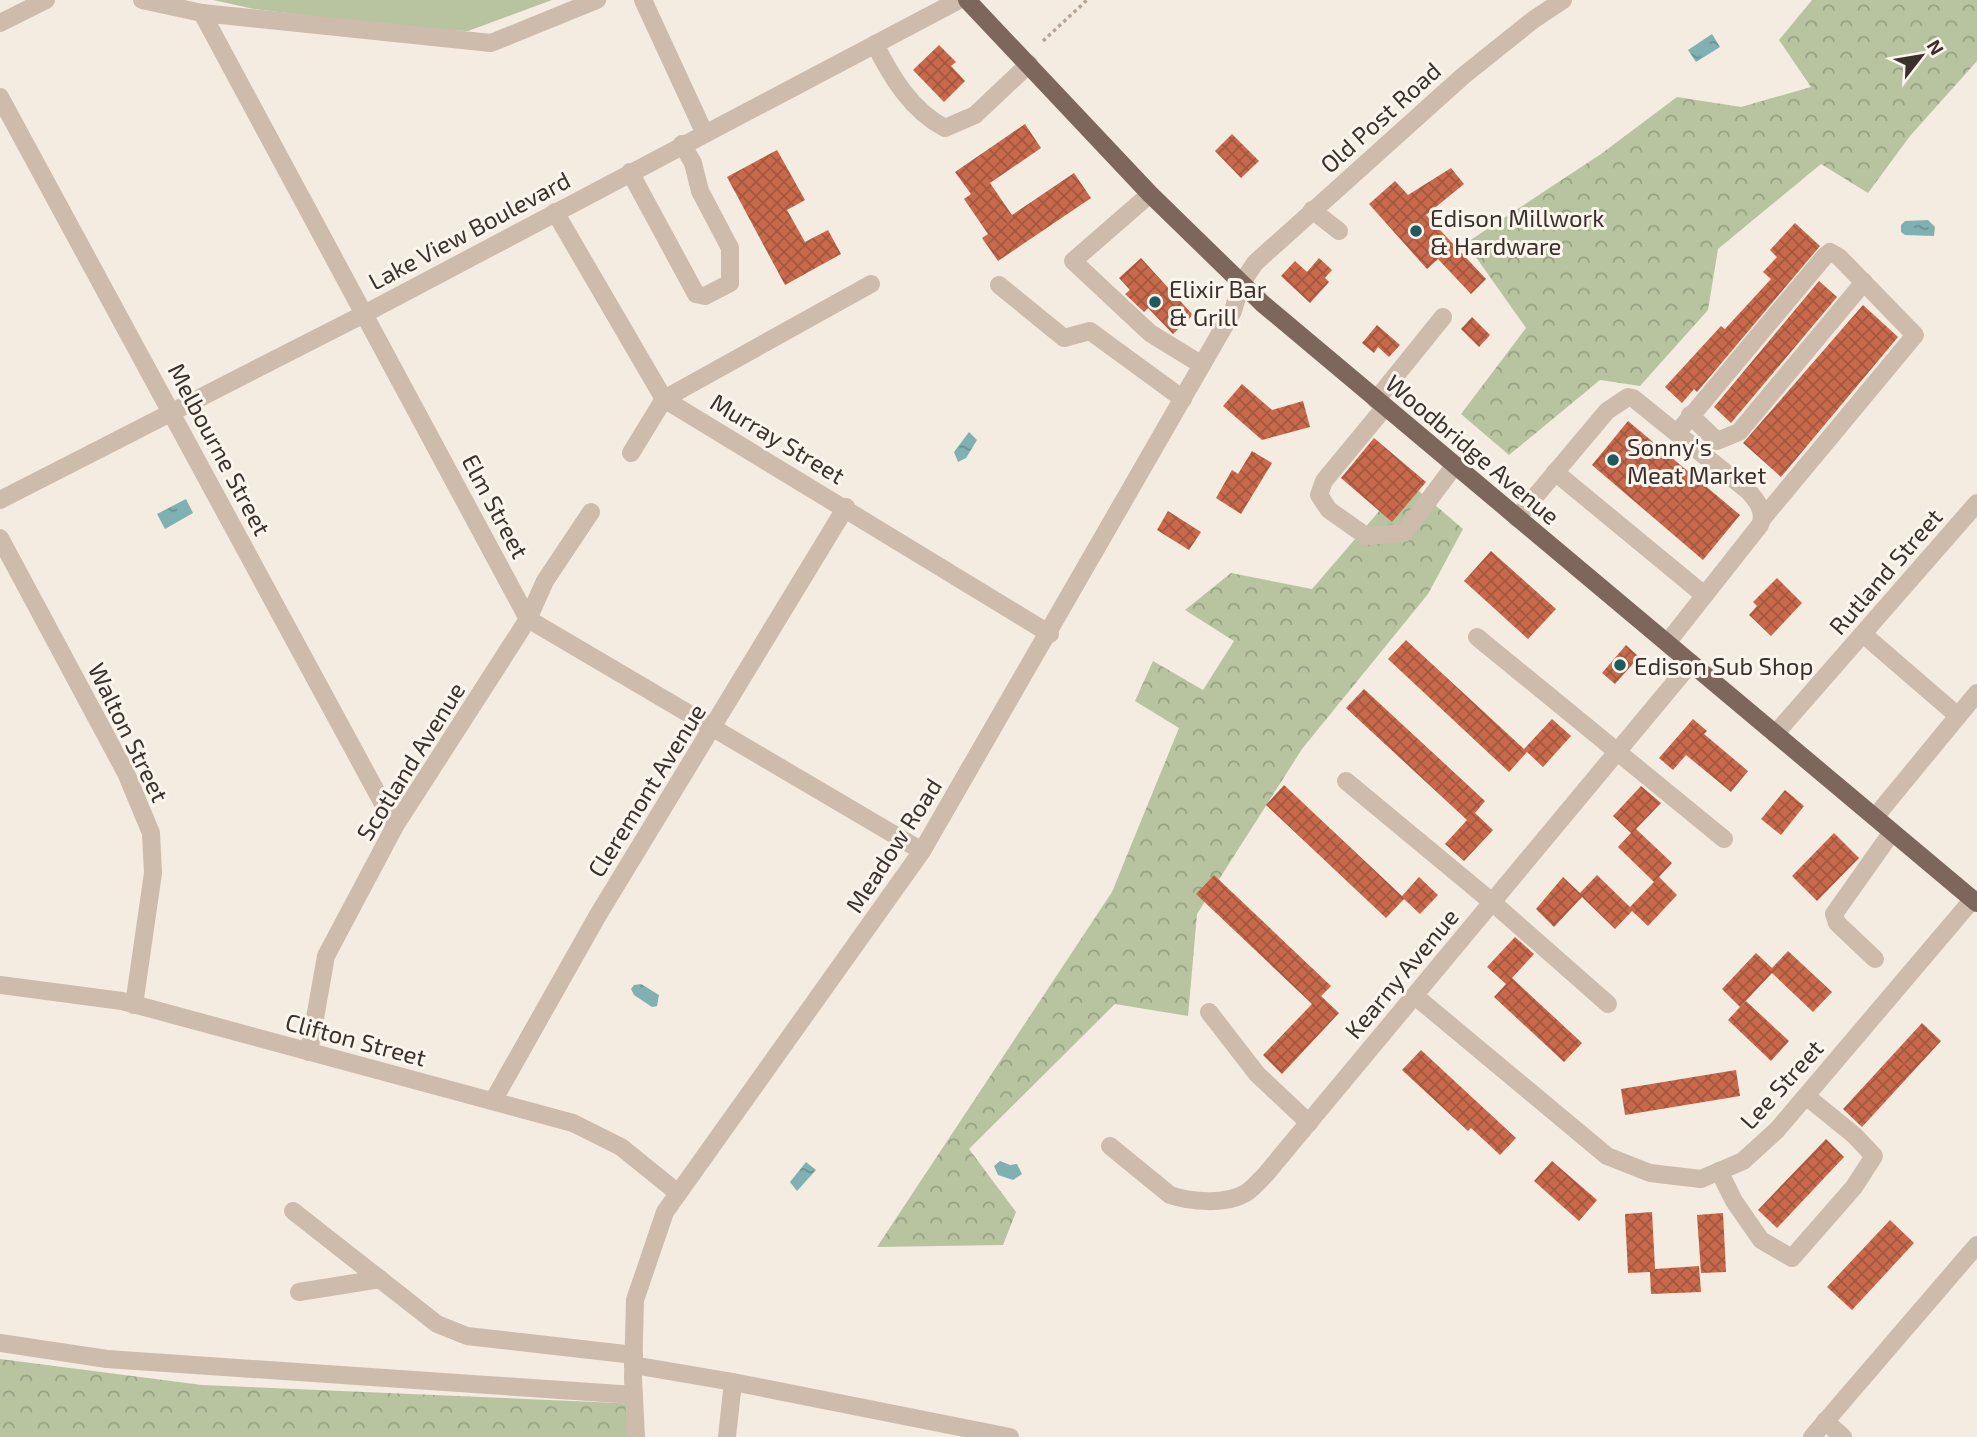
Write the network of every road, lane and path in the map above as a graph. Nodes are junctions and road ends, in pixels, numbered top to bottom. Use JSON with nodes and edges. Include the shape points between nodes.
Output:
{"nodes":[{"id":1,"x":46,"y":0,"type":"edge"},
{"id":2,"x":142,"y":0,"type":"edge"},
{"id":3,"x":597,"y":0,"type":"edge"},
{"id":4,"x":643,"y":0,"type":"edge"},
{"id":5,"x":959,"y":0,"type":"edge"},
{"id":6,"x":967,"y":0,"type":"edge"},
{"id":7,"x":1087,"y":0,"type":"edge"},
{"id":8,"x":1563,"y":0,"type":"edge"},
{"id":9,"x":202,"y":13,"type":"junction"},
{"id":10,"x":0,"y":23,"type":"edge"},
{"id":11,"x":1043,"y":41,"type":"dead end"},
{"id":12,"x":875,"y":44,"type":"junction"},
{"id":13,"x":1029,"y":64,"type":"junction"},
{"id":14,"x":0,"y":97,"type":"edge"},
{"id":15,"x":704,"y":132,"type":"junction"},
{"id":16,"x":682,"y":144,"type":"junction"},
{"id":17,"x":630,"y":172,"type":"junction"},
{"id":18,"x":1150,"y":194,"type":"junction"},
{"id":19,"x":1312,"y":210,"type":"junction"},
{"id":20,"x":555,"y":212,"type":"junction"},
{"id":21,"x":1339,"y":231,"type":"dead end"},
{"id":22,"x":1864,"y":282,"type":"junction"},
{"id":23,"x":871,"y":284,"type":"dead end"},
{"id":24,"x":1241,"y":284,"type":"junction"},
{"id":25,"x":999,"y":285,"type":"dead end"},
{"id":26,"x":366,"y":313,"type":"junction"},
{"id":27,"x":1443,"y":317,"type":"dead end"},
{"id":28,"x":1202,"y":365,"type":"junction"},
{"id":29,"x":664,"y":399,"type":"junction"},
{"id":30,"x":1183,"y":399,"type":"junction"},
{"id":31,"x":1381,"y":403,"type":"junction"},
{"id":32,"x":171,"y":411,"type":"junction"},
{"id":33,"x":1690,"y":415,"type":"junction"},
{"id":34,"x":1676,"y":433,"type":"junction"},
{"id":35,"x":631,"y":453,"type":"dead end"},
{"id":36,"x":1455,"y":465,"type":"junction"},
{"id":37,"x":1555,"y":472,"type":"junction"},
{"id":38,"x":0,"y":500,"type":"edge"},
{"id":39,"x":1977,"y":503,"type":"edge"},
{"id":40,"x":846,"y":507,"type":"junction"},
{"id":41,"x":591,"y":512,"type":"dead end"},
{"id":42,"x":1517,"y":517,"type":"junction"},
{"id":43,"x":1763,"y":518,"type":"junction"},
{"id":44,"x":0,"y":538,"type":"edge"},
{"id":45,"x":1703,"y":594,"type":"junction"},
{"id":46,"x":528,"y":620,"type":"junction"},
{"id":47,"x":1050,"y":634,"type":"junction"},
{"id":48,"x":1863,"y":634,"type":"junction"},
{"id":49,"x":1476,"y":637,"type":"dead end"},
{"id":50,"x":1667,"y":643,"type":"junction"},
{"id":51,"x":1691,"y":663,"type":"junction"},
{"id":52,"x":1977,"y":693,"type":"edge"},
{"id":53,"x":1958,"y":716,"type":"junction"},
{"id":54,"x":712,"y":730,"type":"junction"},
{"id":55,"x":1775,"y":734,"type":"junction"},
{"id":56,"x":1618,"y":751,"type":"junction"},
{"id":57,"x":1346,"y":781,"type":"dead end"},
{"id":58,"x":1875,"y":817,"type":"junction"},
{"id":59,"x":396,"y":826,"type":"junction"},
{"id":60,"x":1892,"y":832,"type":"junction"},
{"id":61,"x":1724,"y":839,"type":"dead end"},
{"id":62,"x":922,"y":851,"type":"junction"},
{"id":63,"x":1975,"y":901,"type":"edge"},
{"id":64,"x":1492,"y":902,"type":"junction"},
{"id":65,"x":1875,"y":959,"type":"dead end"},
{"id":66,"x":0,"y":985,"type":"edge"},
{"id":67,"x":1415,"y":996,"type":"junction"},
{"id":68,"x":1608,"y":1004,"type":"dead end"},
{"id":69,"x":134,"y":1005,"type":"junction"},
{"id":70,"x":1209,"y":1013,"type":"dead end"},
{"id":71,"x":309,"y":1052,"type":"junction"},
{"id":72,"x":1806,"y":1096,"type":"junction"},
{"id":73,"x":493,"y":1101,"type":"junction"},
{"id":74,"x":1309,"y":1123,"type":"junction"},
{"id":75,"x":1110,"y":1146,"type":"dead end"},
{"id":76,"x":1719,"y":1171,"type":"junction"},
{"id":77,"x":678,"y":1194,"type":"junction"},
{"id":78,"x":293,"y":1211,"type":"dead end"},
{"id":79,"x":1977,"y":1245,"type":"edge"},
{"id":80,"x":380,"y":1279,"type":"junction"},
{"id":81,"x":299,"y":1292,"type":"dead end"},
{"id":82,"x":0,"y":1343,"type":"edge"},
{"id":83,"x":633,"y":1360,"type":"junction"},
{"id":84,"x":733,"y":1382,"type":"junction"},
{"id":85,"x":634,"y":1395,"type":"junction"},
{"id":86,"x":1825,"y":1421,"type":"junction"},
{"id":87,"x":636,"y":1437,"type":"edge"},
{"id":88,"x":727,"y":1437,"type":"edge"},
{"id":89,"x":1010,"y":1437,"type":"edge"},
{"id":90,"x":1812,"y":1437,"type":"edge"},
{"id":91,"x":1843,"y":1437,"type":"edge"}],
"edges":[{"from":1,"to":10,"type":"street"},
{"from":2,"to":9,"type":"street"},
{"from":3,"to":9,"type":"street","via":[[491,43]]},
{"from":4,"to":15,"type":"street"},
{"from":5,"to":12,"type":"street","name":"Lake View Boulevard"},
{"from":6,"to":13,"type":"main road","name":"Woodbridge Avenue"},
{"from":7,"to":11,"type":"path"},
{"from":8,"to":19,"type":"street","name":"Old Post Road","via":[[1463,76]]},
{"from":9,"to":26,"type":"street","name":"Elm Street"},
{"from":12,"to":13,"type":"street","via":[[897,84],[932,121],[945,128],[975,115]]},
{"from":12,"to":15,"type":"street","name":"Lake View Boulevard"},
{"from":13,"to":18,"type":"main road","name":"Woodbridge Avenue"},
{"from":14,"to":32,"type":"street","name":"Melbourne Street"},
{"from":15,"to":16,"type":"street","name":"Lake View Boulevard"},
{"from":16,"to":17,"type":"street","name":"Lake View Boulevard"},
{"from":16,"to":17,"type":"street","via":[[730,248],[730,283],[705,296],[696,294]]},
{"from":17,"to":20,"type":"street","name":"Lake View Boulevard"},
{"from":18,"to":24,"type":"main road","name":"Woodbridge Avenue"},
{"from":18,"to":28,"type":"street","via":[[1073,261],[1150,333]]},
{"from":19,"to":21,"type":"street"},
{"from":19,"to":24,"type":"street","name":"Old Post Road","via":[[1255,263]]},
{"from":20,"to":26,"type":"street","name":"Lake View Boulevard"},
{"from":20,"to":29,"type":"street","name":"Murray Street"},
{"from":22,"to":33,"type":"street","via":[[1738,432],[1717,441]]},
{"from":22,"to":33,"type":"street","via":[[1830,252]]},
{"from":22,"to":43,"type":"street","via":[[1915,331],[1914,339]]},
{"from":23,"to":29,"type":"street"},
{"from":24,"to":28,"type":"street","name":"Meadow Road","via":[[1233,311]]},
{"from":24,"to":31,"type":"main road","name":"Woodbridge Avenue"},
{"from":25,"to":30,"type":"street","via":[[1064,338],[1090,331]]},
{"from":26,"to":32,"type":"street","name":"Lake View Boulevard"},
{"from":26,"to":46,"type":"street","name":"Elm Street"},
{"from":27,"to":31,"type":"street"},
{"from":28,"to":30,"type":"street","name":"Meadow Road"},
{"from":29,"to":35,"type":"street"},
{"from":29,"to":40,"type":"street","name":"Murray Street"},
{"from":30,"to":47,"type":"street","name":"Meadow Road"},
{"from":31,"to":36,"type":"main road","name":"Woodbridge Avenue"},
{"from":31,"to":36,"type":"street","via":[[1320,490],[1329,510],[1366,536],[1404,533]]},
{"from":32,"to":38,"type":"street","name":"Lake View Boulevard"},
{"from":32,"to":59,"type":"street","name":"Melbourne Street"},
{"from":33,"to":34,"type":"street"},
{"from":34,"to":37,"type":"street","via":[[1628,397],[1608,411]]},
{"from":34,"to":43,"type":"street","via":[[1746,489]]},
{"from":36,"to":42,"type":"main road","name":"Woodbridge Avenue"},
{"from":37,"to":42,"type":"street"},
{"from":37,"to":45,"type":"street"},
{"from":39,"to":48,"type":"street","name":"Rutland Street"},
{"from":40,"to":47,"type":"street","name":"Murray Street"},
{"from":40,"to":54,"type":"street","name":"Cleremont Avenue"},
{"from":41,"to":46,"type":"street","name":"Scotland Avenue","via":[[545,581]]},
{"from":42,"to":50,"type":"main road","name":"Woodbridge Avenue"},
{"from":43,"to":45,"type":"street"},
{"from":44,"to":69,"type":"street","name":"Walton Street","via":[[126,773],[151,834],[153,873]]},
{"from":45,"to":50,"type":"street"},
{"from":46,"to":54,"type":"street"},
{"from":46,"to":59,"type":"street","name":"Scotland Avenue"},
{"from":47,"to":62,"type":"street","name":"Meadow Road"},
{"from":48,"to":53,"type":"street"},
{"from":48,"to":55,"type":"street","name":"Rutland Street"},
{"from":49,"to":56,"type":"street"},
{"from":50,"to":51,"type":"main road","name":"Woodbridge Avenue"},
{"from":51,"to":55,"type":"main road","name":"Woodbridge Avenue"},
{"from":51,"to":56,"type":"street","name":"Kearny Avenue"},
{"from":52,"to":53,"type":"street"},
{"from":53,"to":58,"type":"street"},
{"from":54,"to":62,"type":"street"},
{"from":54,"to":73,"type":"street","name":"Cleremont Avenue","via":[[598,915]]},
{"from":55,"to":58,"type":"main road","name":"Woodbridge Avenue"},
{"from":56,"to":61,"type":"street"},
{"from":56,"to":64,"type":"street","name":"Kearny Avenue"},
{"from":57,"to":64,"type":"street"},
{"from":58,"to":60,"type":"main road","name":"Woodbridge Avenue"},
{"from":59,"to":71,"type":"street","name":"Scotland Avenue","via":[[326,956]]},
{"from":60,"to":63,"type":"main road","name":"Woodbridge Avenue"},
{"from":60,"to":65,"type":"street","via":[[1834,914],[1837,923]]},
{"from":62,"to":77,"type":"street","name":"Meadow Road"},
{"from":63,"to":72,"type":"street","name":"Lee Street"},
{"from":64,"to":67,"type":"street","name":"Kearny Avenue"},
{"from":64,"to":68,"type":"street"},
{"from":66,"to":69,"type":"street","name":"Clifton Street"},
{"from":67,"to":74,"type":"street","name":"Kearny Avenue"},
{"from":67,"to":76,"type":"street","name":"Lee Street","via":[[1607,1156],[1650,1173],[1701,1179]]},
{"from":69,"to":71,"type":"street","name":"Clifton Street"},
{"from":70,"to":74,"type":"street","via":[[1257,1074]]},
{"from":71,"to":73,"type":"street","name":"Clifton Street"},
{"from":72,"to":76,"type":"street","name":"Lee Street","via":[[1743,1161]]},
{"from":72,"to":76,"type":"street","via":[[1874,1156],[1854,1187],[1792,1258],[1761,1240]]},
{"from":73,"to":77,"type":"street","name":"Clifton Street","via":[[585,1129],[621,1147]]},
{"from":74,"to":75,"type":"street","name":"Kearny Avenue","via":[[1247,1192],[1204,1201],[1170,1195]]},
{"from":77,"to":83,"type":"street","name":"Meadow Road","via":[[665,1212],[635,1300]]},
{"from":78,"to":80,"type":"street"},
{"from":79,"to":86,"type":"street"},
{"from":80,"to":81,"type":"street"},
{"from":80,"to":83,"type":"street","via":[[437,1324],[467,1336]]},
{"from":82,"to":85,"type":"street","via":[[107,1359]]},
{"from":83,"to":84,"type":"street"},
{"from":83,"to":85,"type":"street","name":"Meadow Road"},
{"from":84,"to":88,"type":"street"},
{"from":84,"to":89,"type":"street"},
{"from":85,"to":87,"type":"street","name":"Meadow Road"},
{"from":86,"to":90,"type":"street"},
{"from":86,"to":91,"type":"street"}]}
